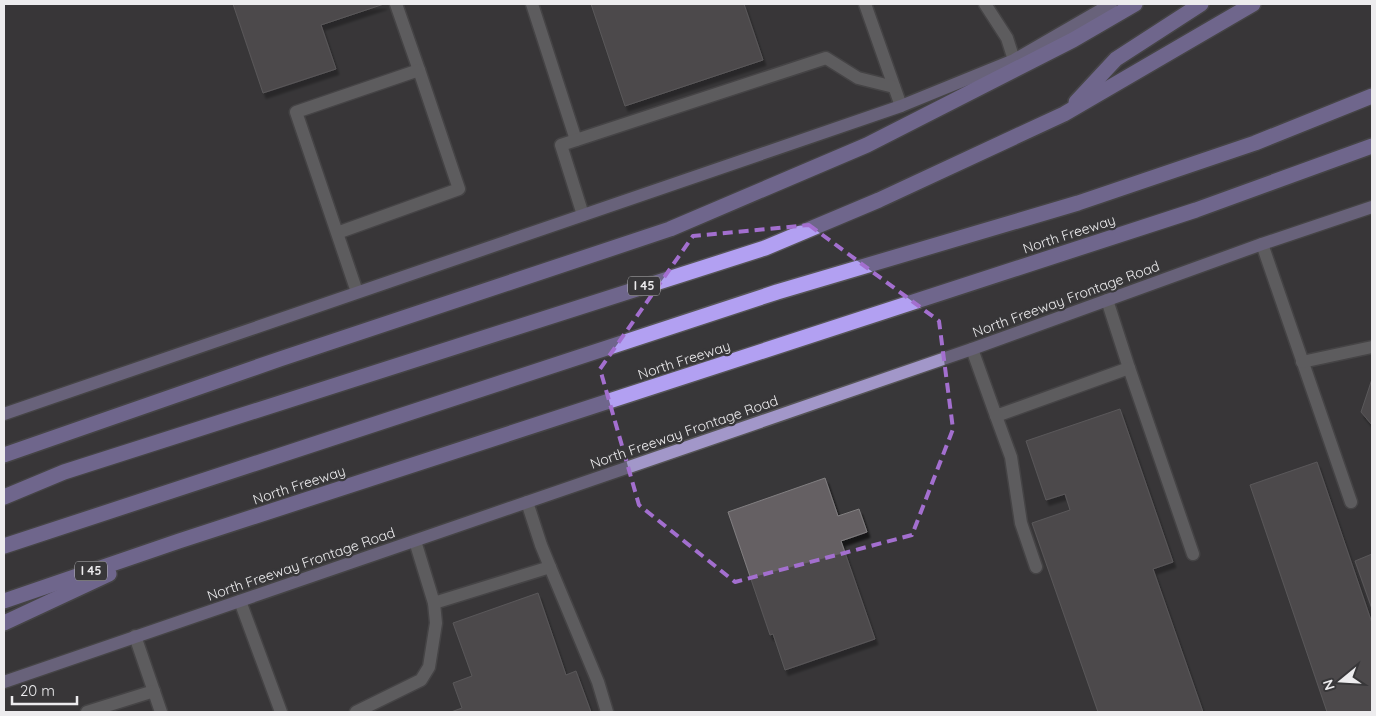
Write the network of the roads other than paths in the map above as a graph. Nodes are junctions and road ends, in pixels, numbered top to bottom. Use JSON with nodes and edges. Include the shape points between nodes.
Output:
{"nodes":[{"id":1,"x":396,"y":4,"type":"edge"},
{"id":2,"x":532,"y":4,"type":"edge"},
{"id":3,"x":866,"y":4,"type":"edge"},
{"id":4,"x":985,"y":4,"type":"edge"},
{"id":5,"x":1135,"y":4,"type":"edge"},
{"id":6,"x":1201,"y":4,"type":"edge"},
{"id":7,"x":1253,"y":4,"type":"edge"},
{"id":8,"x":1107,"y":5,"type":"edge"},
{"id":9,"x":1014,"y":60,"type":"junction"},
{"id":10,"x":419,"y":70,"type":"junction"},
{"id":11,"x":894,"y":87,"type":"junction"},
{"id":12,"x":1372,"y":96,"type":"edge"},
{"id":13,"x":901,"y":106,"type":"junction"},
{"id":14,"x":1064,"y":114,"type":"junction"},
{"id":15,"x":576,"y":140,"type":"junction"},
{"id":16,"x":1372,"y":146,"type":"edge"},
{"id":17,"x":1372,"y":207,"type":"edge"},
{"id":18,"x":583,"y":215,"type":"junction"},
{"id":19,"x":337,"y":233,"type":"junction"},
{"id":20,"x":1262,"y":244,"type":"junction"},
{"id":21,"x":357,"y":292,"type":"junction"},
{"id":22,"x":1107,"y":300,"type":"junction"},
{"id":23,"x":1372,"y":347,"type":"edge"},
{"id":24,"x":972,"y":349,"type":"junction"},
{"id":25,"x":1302,"y":362,"type":"junction"},
{"id":26,"x":1129,"y":368,"type":"junction"},
{"id":27,"x":4,"y":414,"type":"edge"},
{"id":28,"x":996,"y":416,"type":"junction"},
{"id":29,"x":4,"y":456,"type":"edge"},
{"id":30,"x":4,"y":497,"type":"edge"},
{"id":31,"x":528,"y":502,"type":"junction"},
{"id":32,"x":1351,"y":502,"type":"dead end"},
{"id":33,"x":179,"y":541,"type":"junction"},
{"id":34,"x":415,"y":541,"type":"junction"},
{"id":35,"x":4,"y":546,"type":"edge"},
{"id":36,"x":1193,"y":554,"type":"dead end"},
{"id":37,"x":1036,"y":567,"type":"dead end"},
{"id":38,"x":550,"y":568,"type":"junction"},
{"id":39,"x":4,"y":601,"type":"edge"},
{"id":40,"x":240,"y":601,"type":"junction"},
{"id":41,"x":434,"y":603,"type":"junction"},
{"id":42,"x":4,"y":623,"type":"edge"},
{"id":43,"x":135,"y":636,"type":"junction"},
{"id":44,"x":4,"y":682,"type":"edge"},
{"id":45,"x":154,"y":691,"type":"junction"},
{"id":46,"x":87,"y":712,"type":"edge"},
{"id":47,"x":161,"y":712,"type":"edge"},
{"id":48,"x":281,"y":712,"type":"edge"},
{"id":49,"x":356,"y":712,"type":"edge"},
{"id":50,"x":607,"y":712,"type":"edge"}],
"edges":[{"from":1,"to":10,"type":"street"},
{"from":2,"to":15,"type":"street"},
{"from":3,"to":11,"type":"street"},
{"from":4,"to":9,"type":"street","via":[[1007,38]]},
{"from":5,"to":29,"type":"highway","via":[[1073,40],[868,145],[670,229],[280,359]]},
{"from":6,"to":14,"type":"highway","via":[[1116,59]]},
{"from":7,"to":14,"type":"highway","number":"I 45"},
{"from":8,"to":9,"type":"main road"},
{"from":9,"to":13,"type":"main road"},
{"from":10,"to":19,"type":"street","via":[[459,189]]},
{"from":10,"to":19,"type":"street","via":[[296,112]]},
{"from":11,"to":13,"type":"street"},
{"from":11,"to":15,"type":"street","via":[[858,78],[826,58]]},
{"from":12,"to":35,"type":"highway","name":"North Freeway","via":[[1255,143],[1078,203],[777,292]]},
{"from":13,"to":18,"type":"main road"},
{"from":14,"to":30,"type":"highway","number":"I 45","via":[[879,200],[765,248],[64,472]]},
{"from":15,"to":18,"type":"street","via":[[561,145]]},
{"from":16,"to":33,"type":"highway","name":"North Freeway","number":"I 45","via":[[1196,210]]},
{"from":17,"to":20,"type":"main road","name":"North Freeway Frontage Road"},
{"from":18,"to":21,"type":"main road"},
{"from":19,"to":21,"type":"street"},
{"from":20,"to":22,"type":"main road","name":"North Freeway Frontage Road"},
{"from":20,"to":25,"type":"street"},
{"from":21,"to":27,"type":"main road"},
{"from":22,"to":24,"type":"main road","name":"North Freeway Frontage Road"},
{"from":22,"to":26,"type":"street"},
{"from":23,"to":25,"type":"street"},
{"from":24,"to":28,"type":"street"},
{"from":24,"to":31,"type":"main road","name":"North Freeway Frontage Road"},
{"from":25,"to":32,"type":"street"},
{"from":26,"to":28,"type":"street"},
{"from":26,"to":36,"type":"street"},
{"from":28,"to":37,"type":"street","via":[[1011,457],[1021,523]]},
{"from":31,"to":34,"type":"main road","name":"North Freeway Frontage Road"},
{"from":31,"to":38,"type":"street"},
{"from":33,"to":39,"type":"highway","name":"North Freeway","number":"I 45"},
{"from":33,"to":42,"type":"highway"},
{"from":34,"to":40,"type":"main road","name":"North Freeway Frontage Road"},
{"from":34,"to":41,"type":"street"},
{"from":38,"to":41,"type":"street"},
{"from":38,"to":50,"type":"street","via":[[598,682]]},
{"from":40,"to":43,"type":"main road","name":"North Freeway Frontage Road"},
{"from":40,"to":48,"type":"street"},
{"from":41,"to":49,"type":"street","via":[[433,646],[429,667],[421,680]]},
{"from":43,"to":44,"type":"main road","name":"North Freeway Frontage Road"},
{"from":43,"to":45,"type":"street"},
{"from":45,"to":46,"type":"street"},
{"from":45,"to":47,"type":"street"}]}
